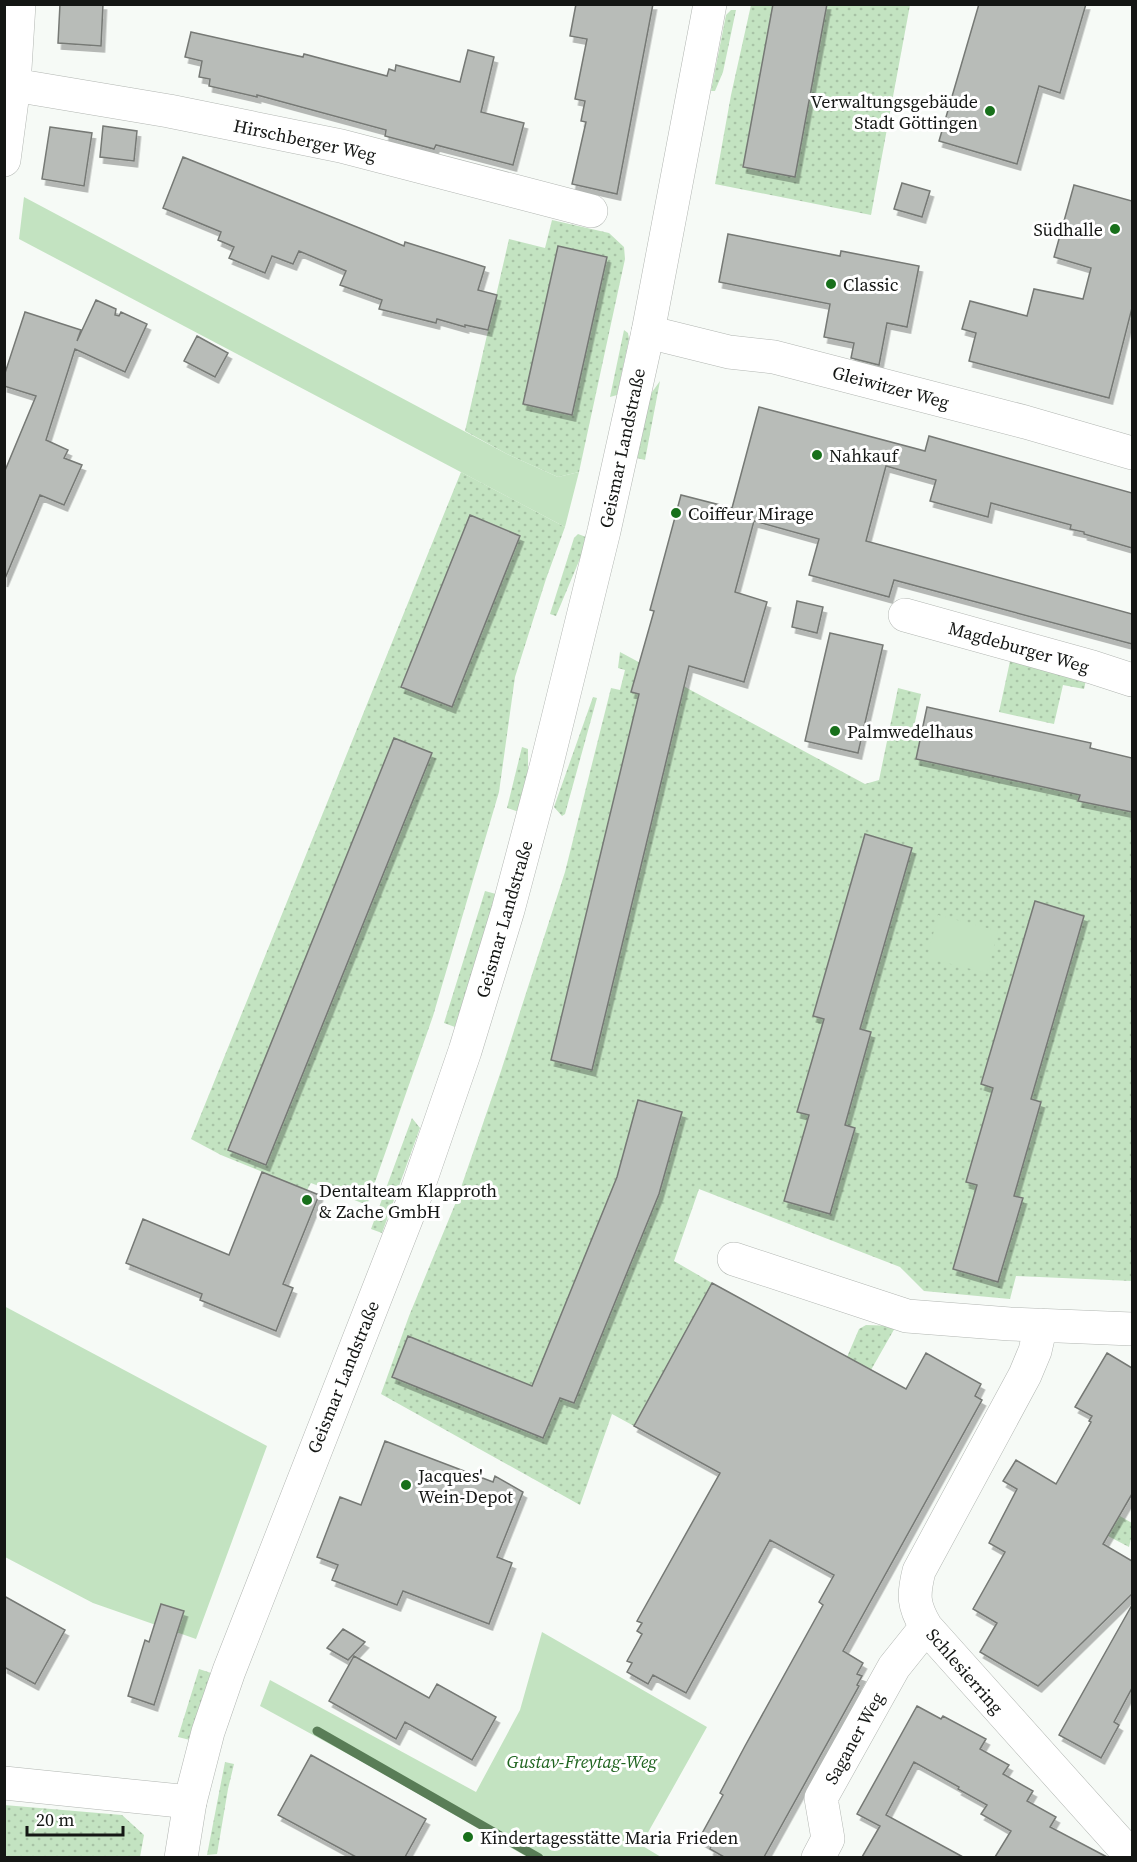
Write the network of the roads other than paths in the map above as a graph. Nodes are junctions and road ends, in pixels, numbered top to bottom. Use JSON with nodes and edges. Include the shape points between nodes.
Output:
{"nodes":[{"id":1,"x":19,"y":4,"type":"edge"},
{"id":2,"x":710,"y":4,"type":"edge"},
{"id":3,"x":14,"y":85,"type":"junction"},
{"id":4,"x":4,"y":160,"type":"edge"},
{"id":5,"x":591,"y":211,"type":"dead end"},
{"id":6,"x":648,"y":332,"type":"junction"},
{"id":7,"x":1132,"y":453,"type":"edge"},
{"id":8,"x":906,"y":615,"type":"dead end"},
{"id":9,"x":1132,"y":681,"type":"edge"},
{"id":10,"x":735,"y":1259,"type":"dead end"},
{"id":11,"x":1041,"y":1325,"type":"junction"},
{"id":12,"x":1132,"y":1329,"type":"edge"},
{"id":13,"x":926,"y":1627,"type":"junction"},
{"id":14,"x":4,"y":1783,"type":"edge"},
{"id":15,"x":190,"y":1802,"type":"junction"},
{"id":16,"x":182,"y":1857,"type":"edge"},
{"id":17,"x":818,"y":1857,"type":"edge"},
{"id":18,"x":1132,"y":1857,"type":"edge"}],
"edges":[{"from":1,"to":3,"type":"street"},
{"from":2,"to":6,"type":"street","name":"Geismar Landstraße"},
{"from":3,"to":4,"type":"street"},
{"from":3,"to":5,"type":"street","name":"Hirschberger Weg","via":[[341,146]]},
{"from":6,"to":7,"type":"street","name":"Gleiwitzer Weg","via":[[729,352],[774,357]]},
{"from":6,"to":15,"type":"street","name":"Geismar Landstraße","via":[[546,767],[465,1051],[414,1199],[229,1671]]},
{"from":8,"to":9,"type":"street","name":"Magdeburger Weg"},
{"from":10,"to":11,"type":"street","via":[[907,1316]]},
{"from":11,"to":12,"type":"street"},
{"from":11,"to":13,"type":"street","name":"Schlesierring","via":[[1025,1375],[919,1571],[915,1602]]},
{"from":13,"to":17,"type":"street","name":"Saganer Weg","via":[[894,1667],[821,1798],[828,1839]]},
{"from":13,"to":18,"type":"street","name":"Schlesierring"},
{"from":14,"to":15,"type":"street"},
{"from":15,"to":16,"type":"street","name":"Geismar Landstraße"}]}
